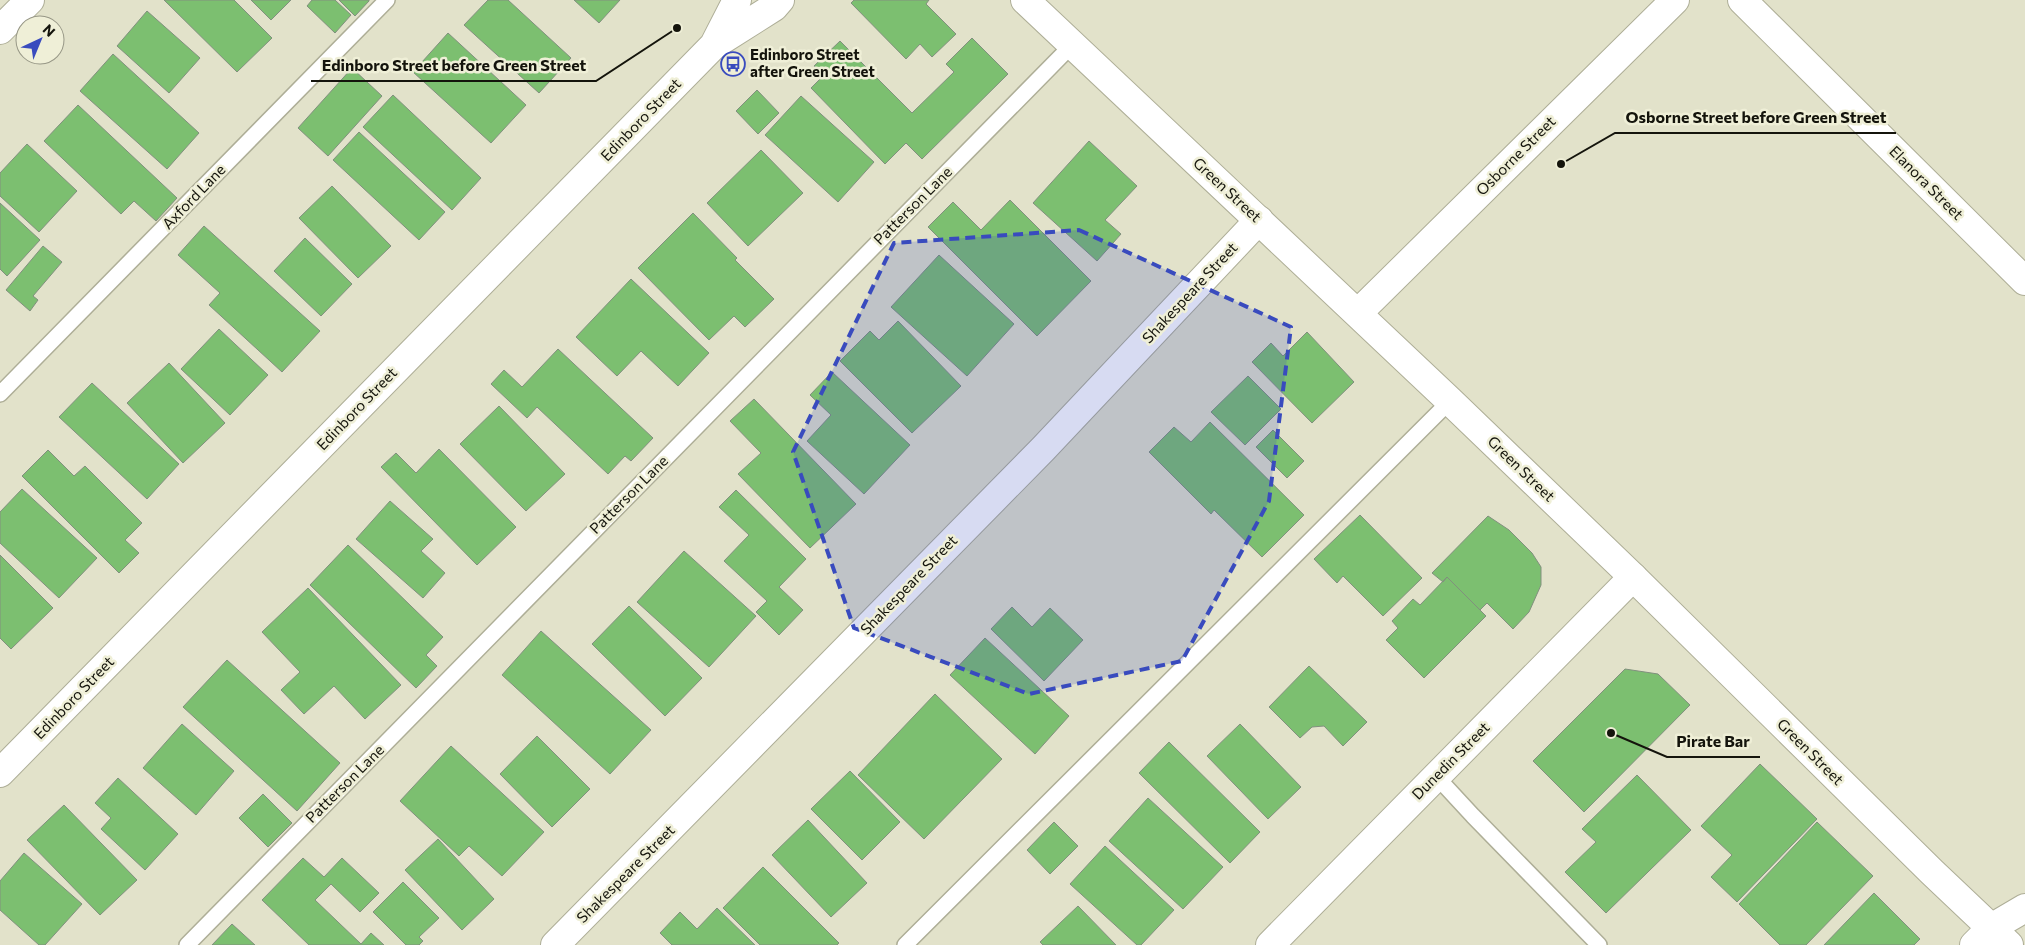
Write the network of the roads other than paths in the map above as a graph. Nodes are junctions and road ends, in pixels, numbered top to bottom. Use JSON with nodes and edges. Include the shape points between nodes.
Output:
{"nodes":[{"id":1,"x":30,"y":0,"type":"edge"},
{"id":2,"x":387,"y":0,"type":"edge"},
{"id":3,"x":737,"y":0,"type":"edge"},
{"id":4,"x":780,"y":0,"type":"edge"},
{"id":5,"x":1026,"y":0,"type":"edge"},
{"id":6,"x":1675,"y":0,"type":"edge"},
{"id":7,"x":1742,"y":0,"type":"edge"},
{"id":8,"x":0,"y":30,"type":"edge"},
{"id":9,"x":714,"y":44,"type":"junction"},
{"id":10,"x":1072,"y":45,"type":"junction"},
{"id":11,"x":1259,"y":220,"type":"junction"},
{"id":12,"x":2025,"y":281,"type":"edge"},
{"id":13,"x":1358,"y":313,"type":"junction"},
{"id":14,"x":0,"y":394,"type":"edge"},
{"id":15,"x":1450,"y":401,"type":"junction"},
{"id":16,"x":1633,"y":577,"type":"junction"},
{"id":17,"x":0,"y":773,"type":"edge"},
{"id":18,"x":1436,"y":776,"type":"junction"},
{"id":19,"x":2025,"y":908,"type":"edge"},
{"id":20,"x":1991,"y":939,"type":"edge"},
{"id":21,"x":187,"y":945,"type":"edge"},
{"id":22,"x":555,"y":945,"type":"edge"},
{"id":23,"x":904,"y":945,"type":"edge"},
{"id":24,"x":1270,"y":945,"type":"edge"},
{"id":25,"x":1599,"y":945,"type":"edge"}],
"edges":[{"from":1,"to":8,"type":"street"},
{"from":2,"to":14,"type":"lane","name":"Axford Lane"},
{"from":3,"to":9,"type":"street","name":"Edinboro Street"},
{"from":4,"to":9,"type":"street","name":"Edinboro Street"},
{"from":5,"to":10,"type":"street","name":"Green Street"},
{"from":6,"to":13,"type":"street","name":"Osborne Street"},
{"from":7,"to":12,"type":"street","name":"Elanora Street"},
{"from":9,"to":17,"type":"street","name":"Edinboro Street"},
{"from":10,"to":11,"type":"street","name":"Green Street"},
{"from":10,"to":21,"type":"lane","name":"Patterson Lane"},
{"from":11,"to":13,"type":"street","name":"Green Street"},
{"from":11,"to":22,"type":"street","name":"Shakespeare Street","via":[[1043,449]]},
{"from":13,"to":15,"type":"street","name":"Green Street"},
{"from":15,"to":16,"type":"street","name":"Green Street"},
{"from":15,"to":23,"type":"lane"},
{"from":16,"to":18,"type":"street","name":"Dunedin Street"},
{"from":16,"to":20,"type":"street","name":"Green Street"},
{"from":18,"to":24,"type":"street","name":"Dunedin Street"},
{"from":18,"to":25,"type":"lane"},
{"from":19,"to":20,"type":"street"}]}
